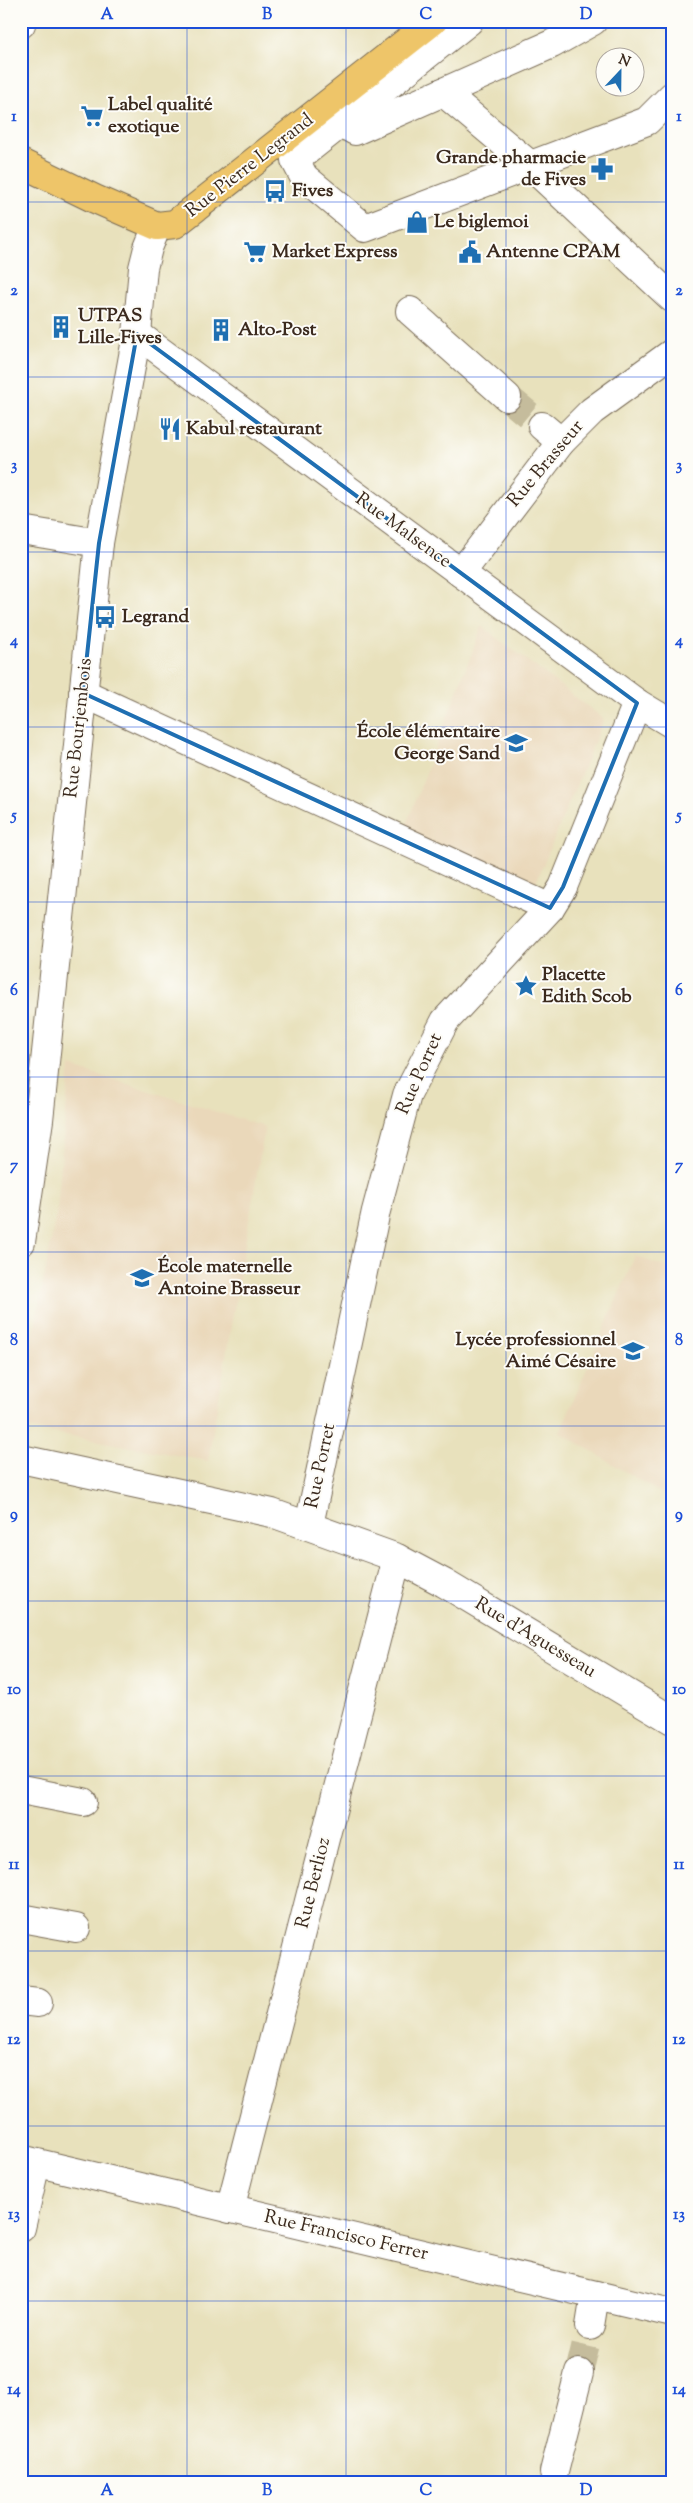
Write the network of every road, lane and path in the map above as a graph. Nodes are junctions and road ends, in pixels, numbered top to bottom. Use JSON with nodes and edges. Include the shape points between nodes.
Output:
{"nodes":[{"id":1,"x":433,"y":21,"type":"edge"},
{"id":2,"x":469,"y":21,"type":"edge"},
{"id":3,"x":593,"y":21,"type":"edge"},
{"id":4,"x":443,"y":92,"type":"junction"},
{"id":5,"x":672,"y":96,"type":"edge"},
{"id":6,"x":330,"y":117,"type":"junction"},
{"id":7,"x":21,"y":163,"type":"edge"},
{"id":8,"x":530,"y":165,"type":"junction"},
{"id":9,"x":157,"y":226,"type":"junction"},
{"id":10,"x":672,"y":298,"type":"edge"},
{"id":11,"x":410,"y":311,"type":"dead end"},
{"id":12,"x":137,"y":334,"type":"junction"},
{"id":13,"x":672,"y":354,"type":"edge"},
{"id":14,"x":507,"y":397,"type":"tunnel mouth"},
{"id":15,"x":21,"y":530,"type":"edge"},
{"id":16,"x":99,"y":543,"type":"junction"},
{"id":17,"x":461,"y":573,"type":"junction"},
{"id":18,"x":83,"y":693,"type":"junction"},
{"id":19,"x":637,"y":703,"type":"junction"},
{"id":20,"x":672,"y":724,"type":"edge"},
{"id":21,"x":550,"y":908,"type":"junction"},
{"id":22,"x":22,"y":1236,"type":"edge"},
{"id":23,"x":21,"y":1459,"type":"edge"},
{"id":24,"x":308,"y":1525,"type":"junction"},
{"id":25,"x":396,"y":1558,"type":"junction"},
{"id":26,"x":672,"y":1720,"type":"edge"},
{"id":27,"x":21,"y":1790,"type":"edge"},
{"id":28,"x":83,"y":1802,"type":"dead end"},
{"id":29,"x":21,"y":1918,"type":"edge"},
{"id":30,"x":76,"y":1928,"type":"dead end"},
{"id":31,"x":29,"y":2161,"type":"edge"},
{"id":32,"x":230,"y":2209,"type":"junction"},
{"id":33,"x":21,"y":2228,"type":"edge"},
{"id":34,"x":595,"y":2295,"type":"junction"},
{"id":35,"x":672,"y":2313,"type":"edge"},
{"id":36,"x":590,"y":2326,"type":"tunnel mouth"},
{"id":37,"x":579,"y":2373,"type":"tunnel mouth"},
{"id":38,"x":554,"y":2472,"type":"dead end"}],
"edges":[{"from":1,"to":6,"type":"main road","name":"Rue Pierre Legrand"},
{"from":2,"to":6,"type":"street"},
{"from":3,"to":4,"type":"street","via":[[552,44]]},
{"from":4,"to":6,"type":"street","via":[[355,131]]},
{"from":4,"to":8,"type":"street"},
{"from":5,"to":8,"type":"street","via":[[647,121]]},
{"from":6,"to":8,"type":"street","via":[[295,160],[304,177],[365,228]]},
{"from":6,"to":9,"type":"main road","name":"Rue Pierre Legrand","via":[[185,218],[175,224]]},
{"from":7,"to":9,"type":"main road"},
{"from":8,"to":10,"type":"street"},
{"from":9,"to":12,"type":"street","name":"Rue Bourjembois","via":[[143,268]]},
{"from":11,"to":14,"type":"street"},
{"from":12,"to":16,"type":"street","name":"Rue Bourjembois"},
{"from":12,"to":17,"type":"street","name":"Rue Malsence"},
{"from":13,"to":17,"type":"street","name":"Rue Brasseur","via":[[592,411],[551,434]]},
{"from":15,"to":16,"type":"street"},
{"from":16,"to":18,"type":"street","name":"Rue Bourjembois"},
{"from":17,"to":19,"type":"street","name":"Rue Malsence"},
{"from":18,"to":21,"type":"street"},
{"from":18,"to":22,"type":"street","name":"Rue Bourjembois","via":[[40,1111]]},
{"from":19,"to":20,"type":"street","name":"Rue Malsence"},
{"from":19,"to":21,"type":"street","name":"Rue Porret","via":[[563,887]]},
{"from":21,"to":24,"type":"street","name":"Rue Porret","via":[[445,1021],[407,1094],[376,1210]]},
{"from":23,"to":24,"type":"street","name":"Rue Porret","via":[[234,1504]]},
{"from":24,"to":25,"type":"street","name":"Rue Porret"},
{"from":25,"to":26,"type":"street","name":"Rue d'Aguesseau"},
{"from":25,"to":32,"type":"street","name":"Rue Berlioz"},
{"from":27,"to":28,"type":"street"},
{"from":29,"to":30,"type":"street"},
{"from":31,"to":32,"type":"street","name":"Rue Francisco Ferrer"},
{"from":31,"to":33,"type":"street"},
{"from":32,"to":34,"type":"street","name":"Rue Francisco Ferrer"},
{"from":34,"to":35,"type":"street","name":"Rue Francisco Ferrer"},
{"from":34,"to":36,"type":"street"},
{"from":37,"to":38,"type":"street"}]}
